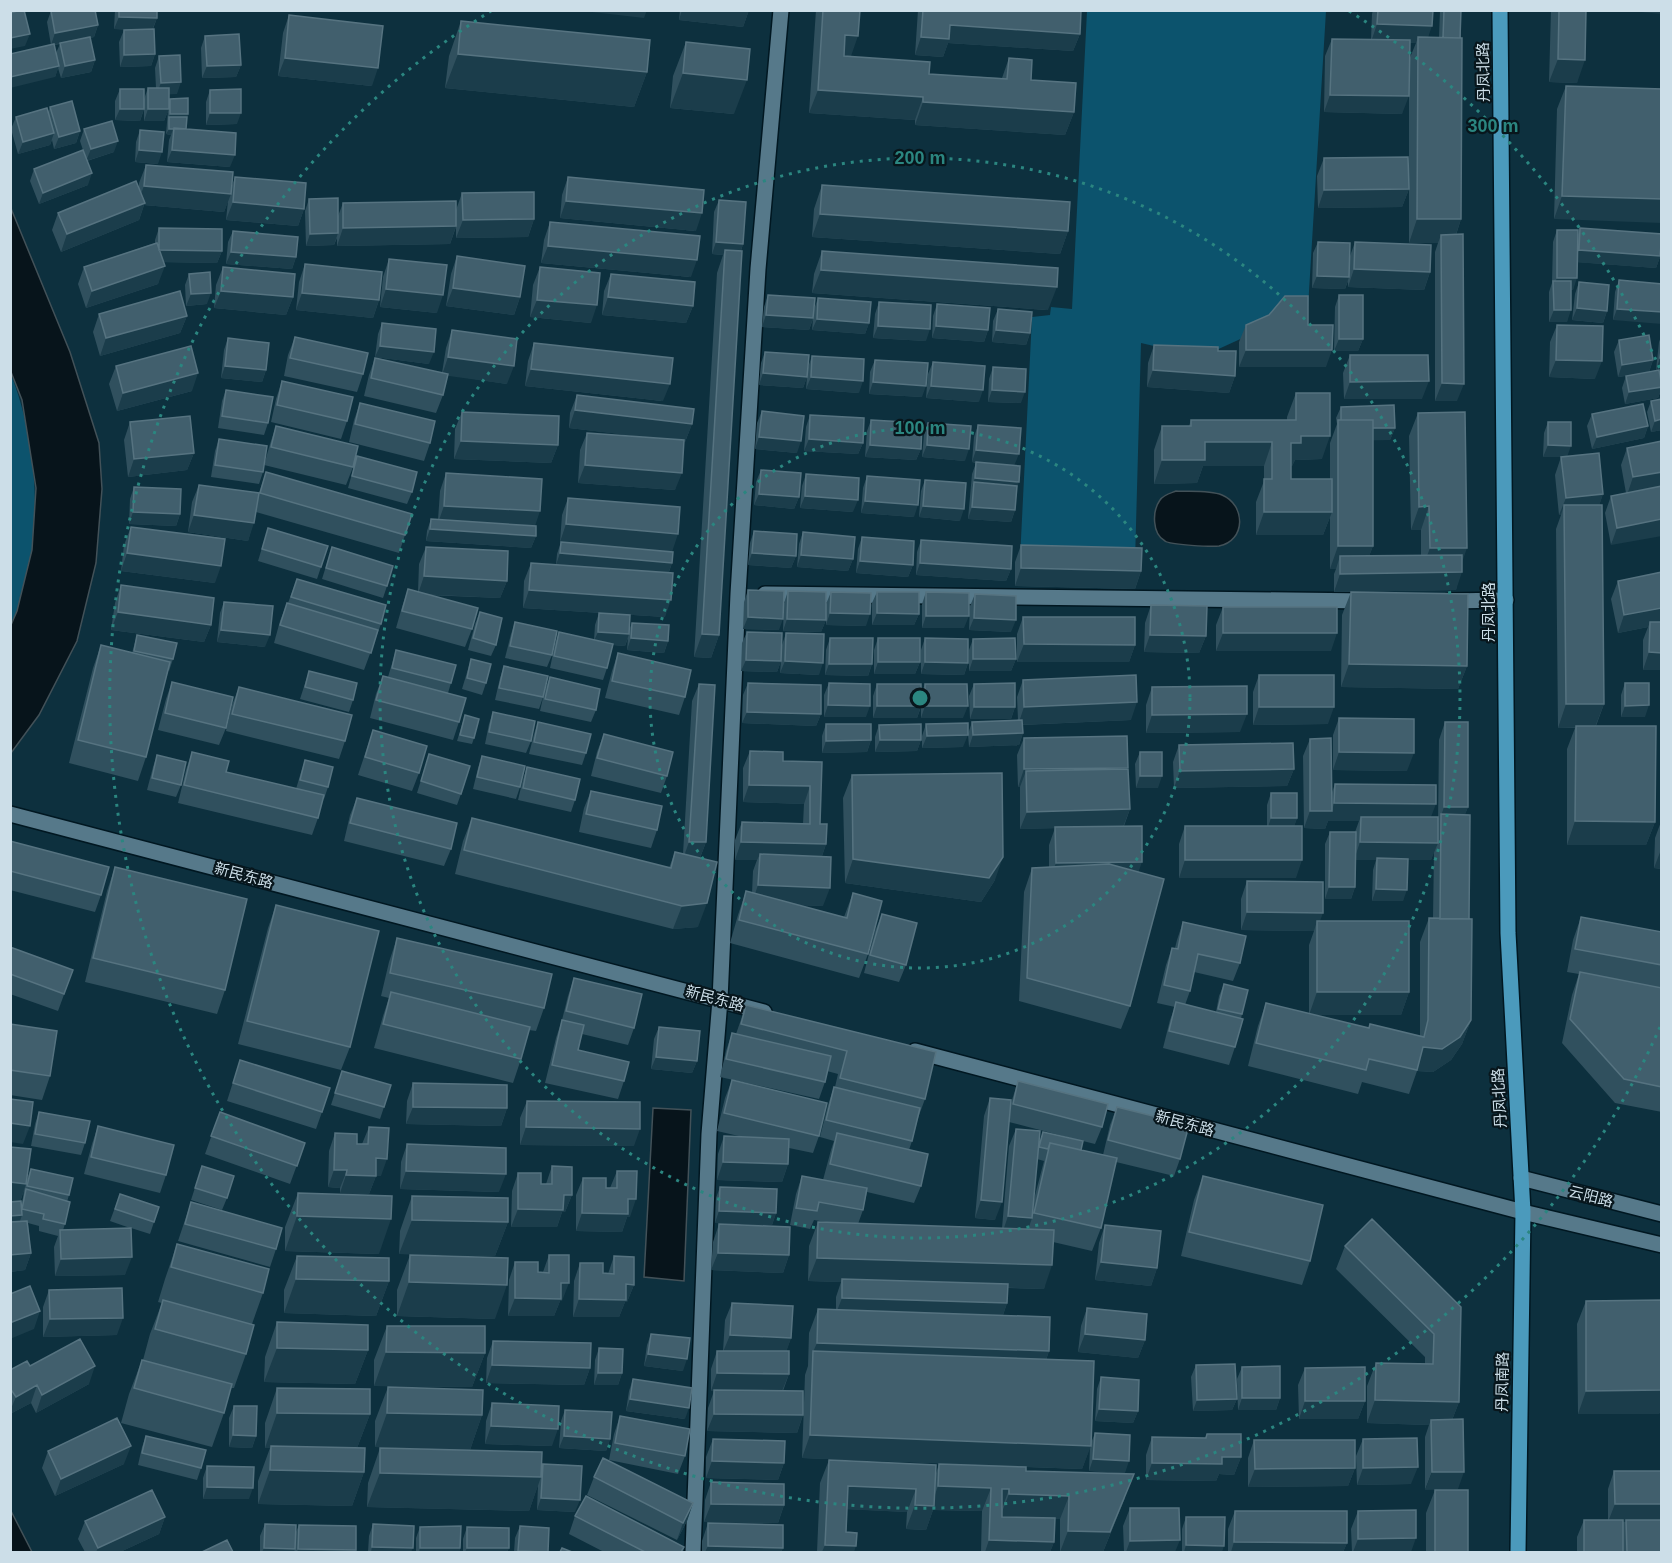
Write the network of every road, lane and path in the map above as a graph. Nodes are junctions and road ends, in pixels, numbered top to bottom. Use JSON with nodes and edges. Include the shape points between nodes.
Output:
{"nodes":[{"id":1,"x":781,"y":10,"type":"edge"},
{"id":2,"x":1500,"y":10,"type":"edge"},
{"id":3,"x":738,"y":594,"type":"junction"},
{"id":4,"x":1506,"y":600,"type":"junction"},
{"id":5,"x":1387,"y":601,"type":"edge"},
{"id":6,"x":1435,"y":601,"type":"edge"},
{"id":7,"x":10,"y":814,"type":"edge"},
{"id":8,"x":720,"y":1000,"type":"junction"},
{"id":9,"x":777,"y":1015,"type":"edge"},
{"id":10,"x":903,"y":1048,"type":"edge"},
{"id":11,"x":1521,"y":1178,"type":"junction"},
{"id":12,"x":1523,"y":1212,"type":"junction"},
{"id":13,"x":1662,"y":1214,"type":"edge"},
{"id":14,"x":1662,"y":1245,"type":"edge"},
{"id":15,"x":693,"y":1552,"type":"edge"},
{"id":16,"x":1518,"y":1552,"type":"edge"}],
"edges":[{"from":1,"to":3,"type":"street","via":[[758,269]]},
{"from":2,"to":4,"type":"main road","name":"丹凤北路"},
{"from":3,"to":5,"type":"street"},
{"from":3,"to":8,"type":"street"},
{"from":4,"to":6,"type":"street"},
{"from":4,"to":11,"type":"main road","name":"丹凤北路","via":[[1508,933]]},
{"from":7,"to":8,"type":"street","name":"新民东路"},
{"from":8,"to":9,"type":"street","name":"新民东路"},
{"from":8,"to":15,"type":"street","via":[[709,1134]]},
{"from":10,"to":12,"type":"street","name":"新民东路"},
{"from":11,"to":12,"type":"main road","name":"丹凤北路"},
{"from":11,"to":13,"type":"street","name":"云阳路"},
{"from":12,"to":14,"type":"street","name":"云阳路"},
{"from":12,"to":16,"type":"main road","name":"丹凤南路"}]}
